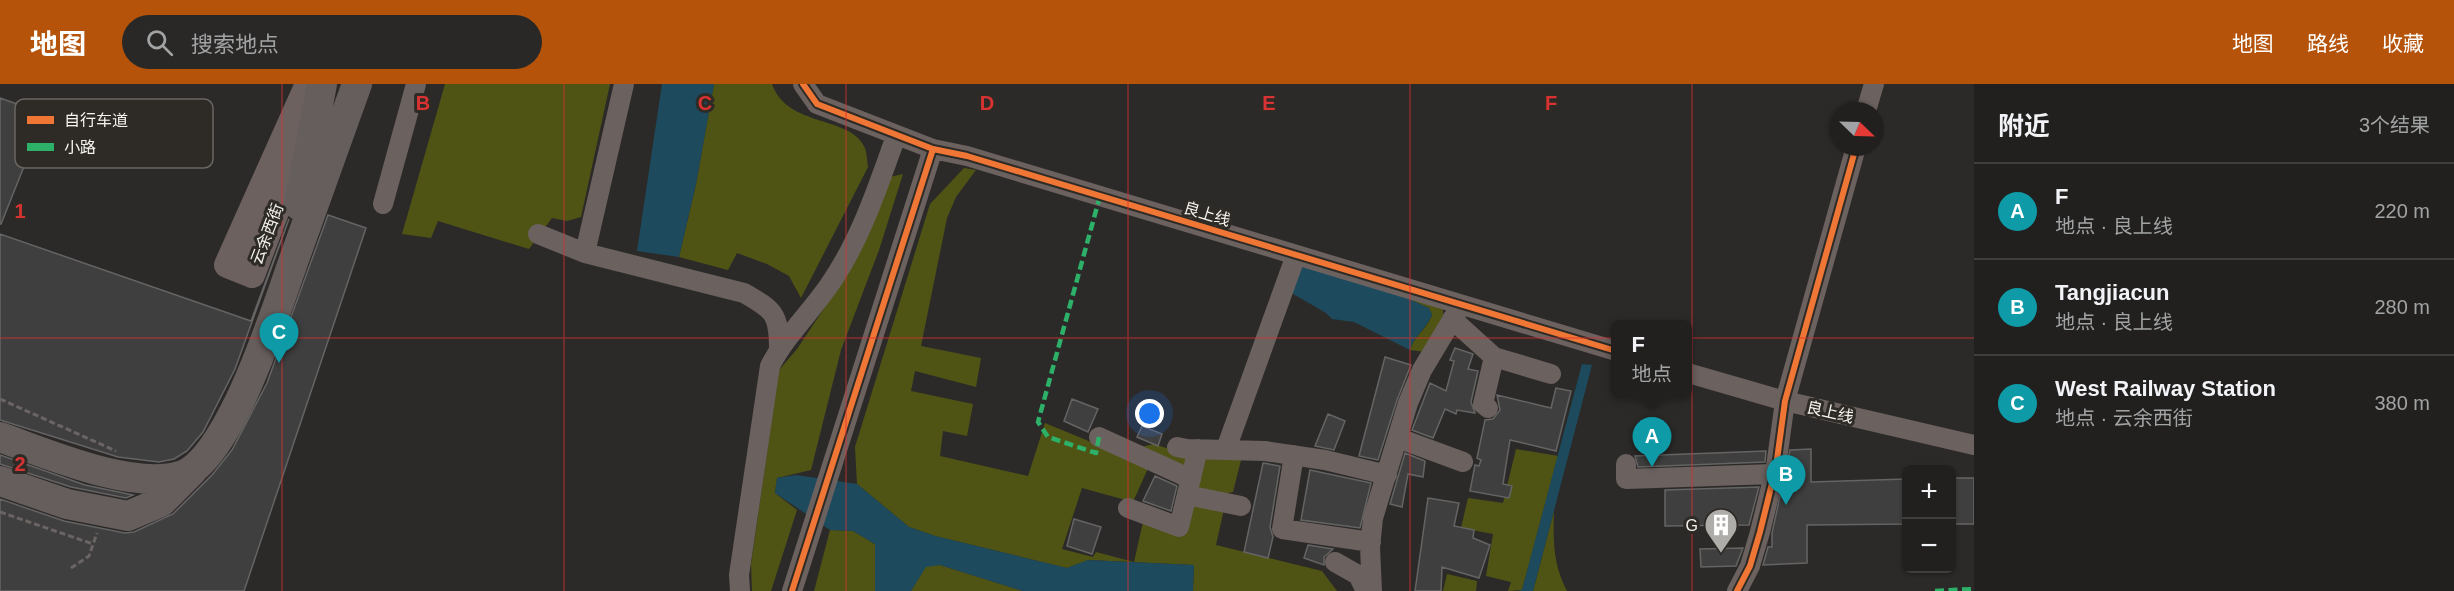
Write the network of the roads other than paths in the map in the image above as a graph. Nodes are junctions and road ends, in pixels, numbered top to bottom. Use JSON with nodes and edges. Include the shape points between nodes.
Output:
{"nodes":[{"id":1,"x":308,"y":84,"type":"edge"},
{"id":2,"x":324,"y":84,"type":"edge"},
{"id":3,"x":357,"y":84,"type":"edge"},
{"id":4,"x":416,"y":84,"type":"edge"},
{"id":5,"x":624,"y":84,"type":"edge"},
{"id":6,"x":803,"y":84,"type":"edge"},
{"id":7,"x":1874,"y":84,"type":"edge"},
{"id":8,"x":1869,"y":102,"type":"edge"},
{"id":9,"x":896,"y":136,"type":"junction"},
{"id":10,"x":933,"y":149,"type":"junction"},
{"id":11,"x":1853,"y":156,"type":"edge"},
{"id":12,"x":383,"y":204,"type":"dead end"},
{"id":13,"x":538,"y":234,"type":"dead end"},
{"id":14,"x":585,"y":253,"type":"junction"},
{"id":15,"x":1296,"y":255,"type":"junction"},
{"id":16,"x":286,"y":279,"type":"junction"},
{"id":17,"x":1457,"y":312,"type":"junction"},
{"id":18,"x":779,"y":348,"type":"junction"},
{"id":19,"x":1611,"y":350,"type":"edge"},
{"id":20,"x":1494,"y":357,"type":"junction"},
{"id":21,"x":1551,"y":374,"type":"dead end"},
{"id":22,"x":1692,"y":374,"type":"edge"},
{"id":23,"x":1785,"y":401,"type":"junction"},
{"id":24,"x":1488,"y":408,"type":"dead end"},
{"id":25,"x":0,"y":437,"type":"edge"},
{"id":26,"x":1099,"y":437,"type":"dead end"},
{"id":27,"x":1398,"y":438,"type":"junction"},
{"id":28,"x":1974,"y":445,"type":"edge"},
{"id":29,"x":1177,"y":447,"type":"dead end"},
{"id":30,"x":1198,"y":449,"type":"junction"},
{"id":31,"x":1226,"y":449,"type":"junction"},
{"id":32,"x":1294,"y":455,"type":"junction"},
{"id":33,"x":1463,"y":462,"type":"dead end"},
{"id":34,"x":1626,"y":464,"type":"dead end"},
{"id":35,"x":196,"y":467,"type":"junction"},
{"id":36,"x":1774,"y":474,"type":"junction"},
{"id":37,"x":1386,"y":475,"type":"junction"},
{"id":38,"x":0,"y":481,"type":"edge"},
{"id":39,"x":1189,"y":487,"type":"junction"},
{"id":40,"x":1241,"y":506,"type":"dead end"},
{"id":41,"x":1128,"y":508,"type":"dead end"},
{"id":42,"x":1371,"y":542,"type":"junction"},
{"id":43,"x":1335,"y":562,"type":"dead end"},
{"id":44,"x":740,"y":591,"type":"edge"},
{"id":45,"x":792,"y":591,"type":"edge"},
{"id":46,"x":1366,"y":591,"type":"edge"},
{"id":47,"x":1372,"y":591,"type":"edge"},
{"id":48,"x":1737,"y":591,"type":"edge"}],
"edges":[{"from":1,"to":2,"type":"main road","name":"云余西街","via":[[227,265],[252,275]]},
{"from":2,"to":16,"type":"highway"},
{"from":3,"to":16,"type":"highway"},
{"from":4,"to":12,"type":"street"},
{"from":5,"to":14,"type":"street"},
{"from":6,"to":9,"type":"street","name":"良上线","via":[[817,104]]},
{"from":7,"to":8,"type":"street"},
{"from":9,"to":10,"type":"street","name":"良上线"},
{"from":9,"to":18,"type":"street","via":[[858,234],[831,283]]},
{"from":10,"to":15,"type":"street","name":"良上线"},
{"from":10,"to":45,"type":"street"},
{"from":11,"to":23,"type":"street"},
{"from":13,"to":14,"type":"street"},
{"from":14,"to":18,"type":"street","via":[[744,293],[765,306],[779,323]]},
{"from":15,"to":17,"type":"street","name":"良上线"},
{"from":15,"to":31,"type":"street"},
{"from":16,"to":35,"type":"highway","via":[[257,363],[217,441]]},
{"from":17,"to":19,"type":"street","name":"良上线"},
{"from":17,"to":20,"type":"street"},
{"from":17,"to":27,"type":"street","via":[[1422,370]]},
{"from":18,"to":44,"type":"street","via":[[770,366],[739,575]]},
{"from":20,"to":21,"type":"street"},
{"from":20,"to":24,"type":"street","via":[[1483,404]]},
{"from":22,"to":23,"type":"street","name":"良上线"},
{"from":23,"to":28,"type":"street","name":"良上线"},
{"from":23,"to":36,"type":"street"},
{"from":25,"to":35,"type":"highway","via":[[112,474],[146,481],[181,476]]},
{"from":26,"to":39,"type":"street"},
{"from":27,"to":33,"type":"street"},
{"from":27,"to":37,"type":"street"},
{"from":29,"to":30,"type":"street"},
{"from":30,"to":31,"type":"street"},
{"from":30,"to":39,"type":"street"},
{"from":31,"to":32,"type":"street"},
{"from":32,"to":37,"type":"street"},
{"from":32,"to":42,"type":"street","via":[[1282,529]]},
{"from":34,"to":36,"type":"street","via":[[1626,479]]},
{"from":35,"to":38,"type":"highway","via":[[161,502],[128,516],[67,504]]},
{"from":36,"to":48,"type":"street","via":[[1750,566]]},
{"from":37,"to":42,"type":"street","via":[[1373,518]]},
{"from":39,"to":40,"type":"street"},
{"from":39,"to":41,"type":"street","via":[[1179,527]]},
{"from":42,"to":47,"type":"street"},
{"from":43,"to":46,"type":"street","via":[[1358,574]]}]}
